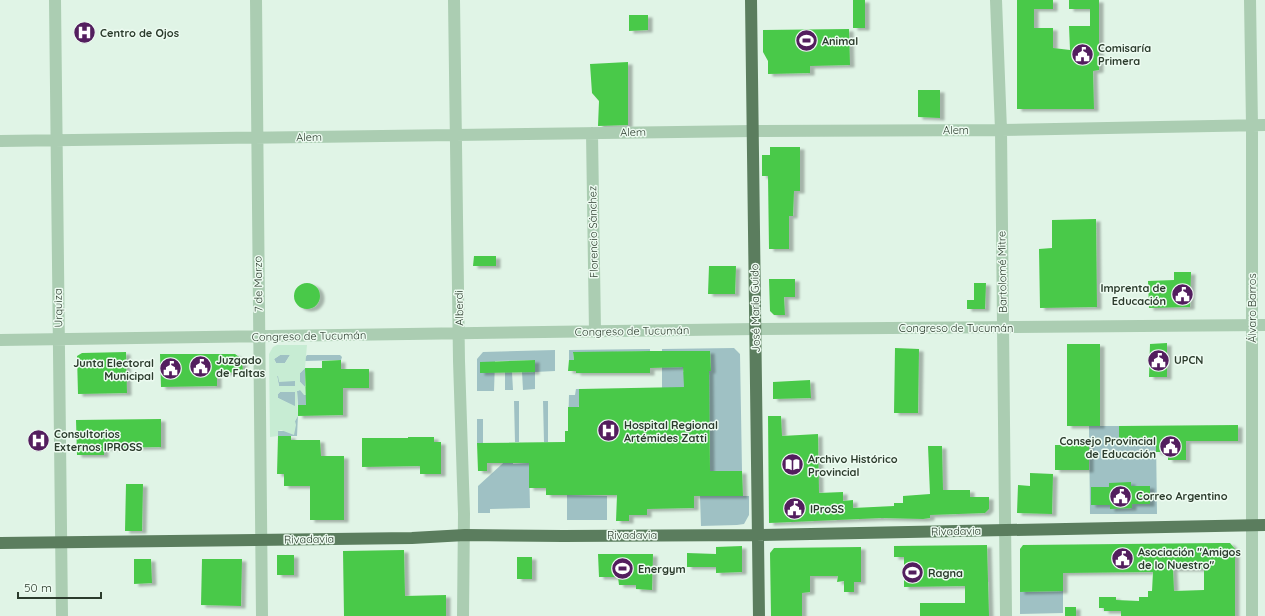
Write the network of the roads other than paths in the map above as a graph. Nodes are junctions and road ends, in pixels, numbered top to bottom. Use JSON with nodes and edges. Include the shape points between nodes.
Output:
{"nodes":[{"id":1,"x":55,"y":0,"type":"edge"},
{"id":2,"x":256,"y":0,"type":"edge"},
{"id":3,"x":454,"y":0,"type":"edge"},
{"id":4,"x":751,"y":0,"type":"edge"},
{"id":5,"x":996,"y":0,"type":"edge"},
{"id":6,"x":1250,"y":0,"type":"edge"},
{"id":7,"x":1252,"y":125,"type":"junction"},
{"id":8,"x":1265,"y":125,"type":"edge"},
{"id":9,"x":1001,"y":130,"type":"junction"},
{"id":10,"x":753,"y":131,"type":"junction"},
{"id":11,"x":592,"y":133,"type":"junction"},
{"id":12,"x":455,"y":135,"type":"junction"},
{"id":13,"x":257,"y":138,"type":"junction"},
{"id":14,"x":0,"y":141,"type":"edge"},
{"id":15,"x":56,"y":141,"type":"junction"},
{"id":16,"x":1252,"y":325,"type":"junction"},
{"id":17,"x":1265,"y":325,"type":"edge"},
{"id":18,"x":1003,"y":327,"type":"junction"},
{"id":19,"x":756,"y":329,"type":"junction"},
{"id":20,"x":595,"y":332,"type":"junction"},
{"id":21,"x":459,"y":334,"type":"junction"},
{"id":22,"x":258,"y":336,"type":"junction"},
{"id":23,"x":59,"y":339,"type":"junction"},
{"id":24,"x":0,"y":340,"type":"edge"},
{"id":25,"x":1259,"y":525,"type":"edge"},
{"id":26,"x":1005,"y":530,"type":"junction"},
{"id":27,"x":464,"y":534,"type":"junction"},
{"id":28,"x":757,"y":535,"type":"junction"},
{"id":29,"x":260,"y":539,"type":"junction"},
{"id":30,"x":61,"y":542,"type":"junction"},
{"id":31,"x":0,"y":543,"type":"edge"},
{"id":32,"x":62,"y":616,"type":"edge"},
{"id":33,"x":262,"y":616,"type":"edge"},
{"id":34,"x":463,"y":616,"type":"edge"},
{"id":35,"x":759,"y":616,"type":"edge"},
{"id":36,"x":1006,"y":616,"type":"edge"},
{"id":37,"x":1252,"y":616,"type":"edge"}],
"edges":[{"from":1,"to":15,"type":"street","name":"Urquiza"},
{"from":2,"to":13,"type":"street","name":"7 de Marzo"},
{"from":3,"to":12,"type":"street","name":"Alberdi"},
{"from":4,"to":10,"type":"main road","name":"José María Guido"},
{"from":5,"to":9,"type":"street","name":"Bartolomé Mitre"},
{"from":6,"to":7,"type":"street","name":"Álvaro Barros"},
{"from":7,"to":8,"type":"street","name":"Alem"},
{"from":7,"to":9,"type":"street","name":"Alem"},
{"from":7,"to":16,"type":"street","name":"Álvaro Barros"},
{"from":9,"to":10,"type":"street","name":"Alem"},
{"from":9,"to":18,"type":"street","name":"Bartolomé Mitre"},
{"from":10,"to":11,"type":"street","name":"Alem"},
{"from":10,"to":19,"type":"main road","name":"José María Guido"},
{"from":11,"to":12,"type":"street","name":"Alem"},
{"from":11,"to":20,"type":"street","name":"Florencio Sánchez"},
{"from":12,"to":13,"type":"street","name":"Alem"},
{"from":12,"to":21,"type":"street","name":"Alberdi"},
{"from":13,"to":15,"type":"street","name":"Alem"},
{"from":13,"to":22,"type":"street","name":"7 de Marzo"},
{"from":14,"to":15,"type":"street","name":"Alem"},
{"from":15,"to":23,"type":"street","name":"Urquiza"},
{"from":16,"to":17,"type":"street","name":"Congreso de Tucumán"},
{"from":16,"to":18,"type":"street","name":"Congreso de Tucumán"},
{"from":16,"to":25,"type":"street","name":"Álvaro Barros"},
{"from":18,"to":19,"type":"street","name":"Congreso de Tucumán"},
{"from":18,"to":26,"type":"street","name":"Bartolomé Mitre"},
{"from":19,"to":20,"type":"street","name":"Congreso de Tucumán"},
{"from":19,"to":28,"type":"main road","name":"José María Guido"},
{"from":20,"to":21,"type":"street","name":"Congreso de Tucumán"},
{"from":21,"to":22,"type":"street","name":"Congreso de Tucumán"},
{"from":21,"to":27,"type":"street","name":"Alberdi"},
{"from":22,"to":23,"type":"street","name":"Congreso de Tucumán"},
{"from":22,"to":29,"type":"street","name":"7 de Marzo"},
{"from":23,"to":24,"type":"street","name":"Congreso de Tucumán"},
{"from":23,"to":30,"type":"street","name":"Urquiza"},
{"from":25,"to":26,"type":"main road","name":"Rivadavia"},
{"from":25,"to":37,"type":"street","name":"Álvaro Barros"},
{"from":26,"to":28,"type":"main road","name":"Rivadavia"},
{"from":26,"to":36,"type":"street","name":"Bartolomé Mitre"},
{"from":27,"to":28,"type":"main road","name":"Rivadavia"},
{"from":27,"to":29,"type":"main road","name":"Rivadavia","via":[[412,538]]},
{"from":27,"to":34,"type":"street","name":"Alberdi"},
{"from":28,"to":35,"type":"main road","name":"José María Guido"},
{"from":29,"to":30,"type":"main road","name":"Rivadavia"},
{"from":29,"to":33,"type":"street","name":"7 de Marzo"},
{"from":30,"to":31,"type":"main road","name":"Rivadavia"},
{"from":30,"to":32,"type":"street","name":"Urquiza"}]}
